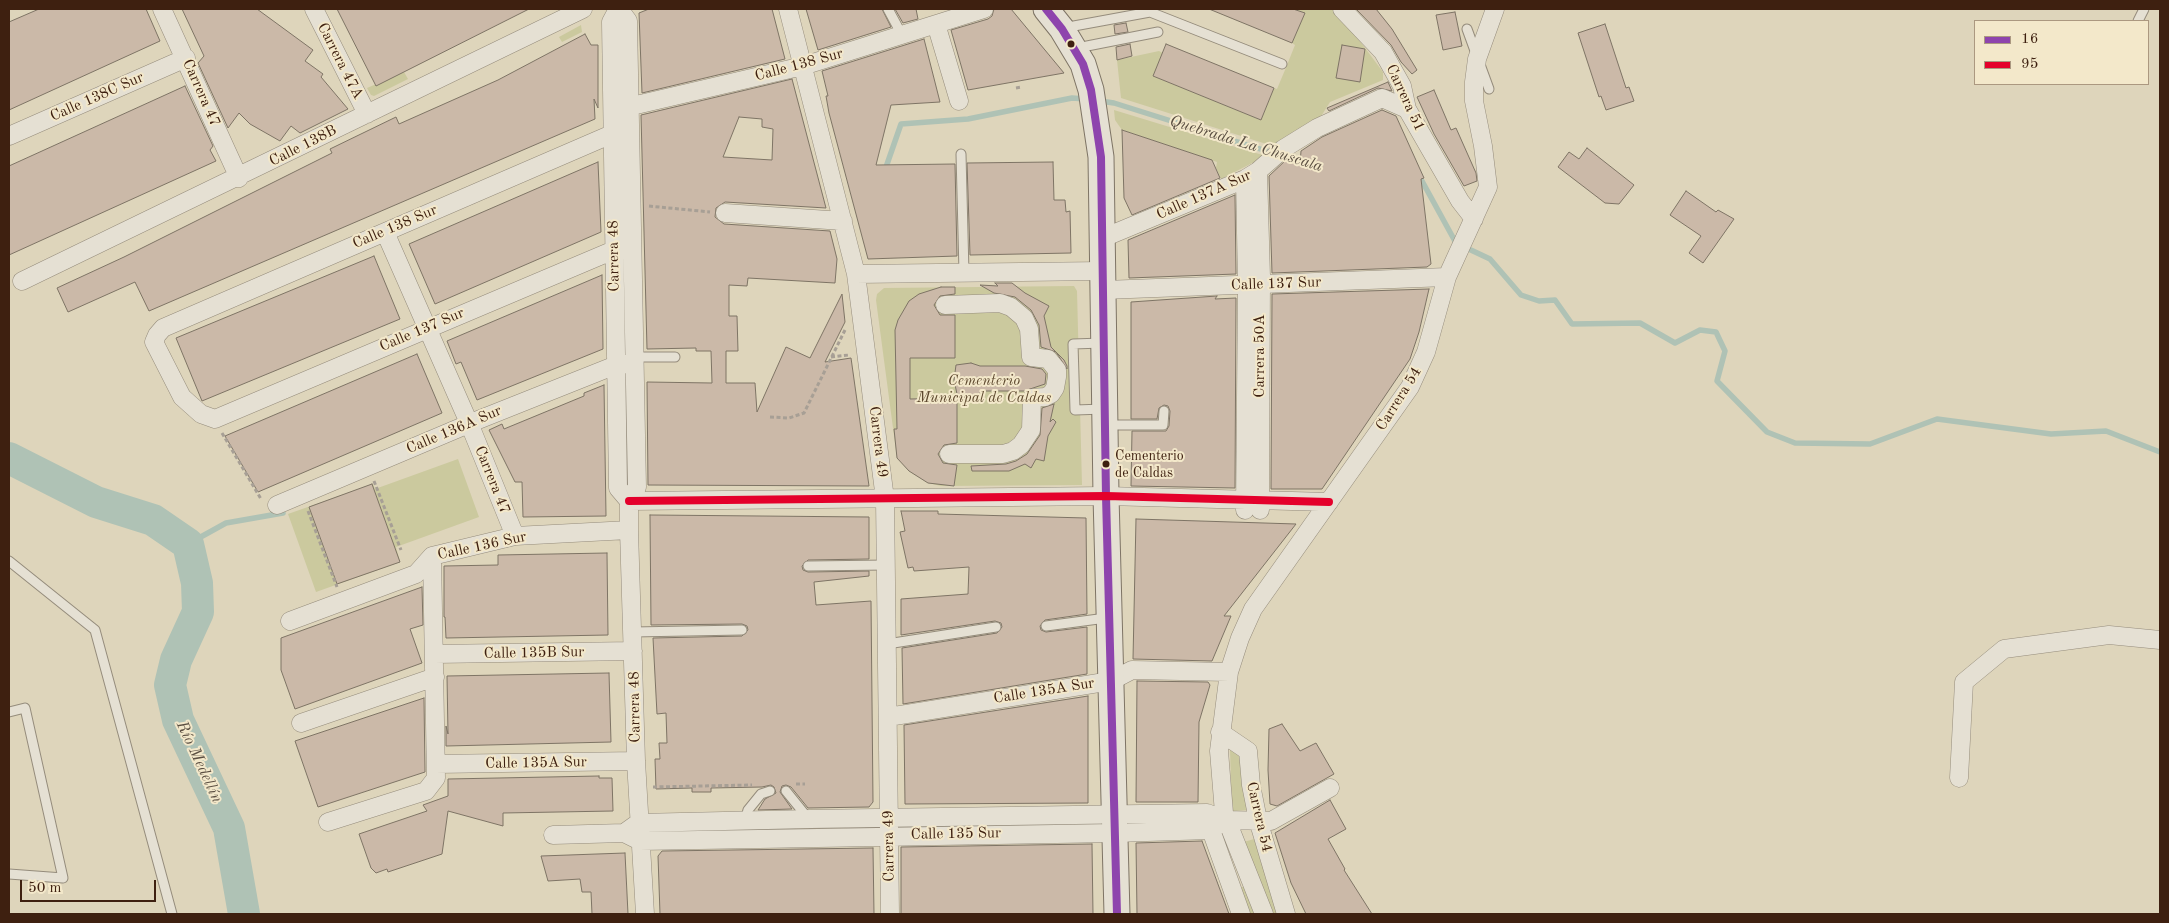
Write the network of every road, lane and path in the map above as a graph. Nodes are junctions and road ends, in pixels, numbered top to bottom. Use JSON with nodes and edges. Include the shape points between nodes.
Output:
{"nodes":[{"id":1,"x":162,"y":9,"type":"edge"},
{"id":2,"x":314,"y":9,"type":"edge"},
{"id":3,"x":583,"y":9,"type":"edge"},
{"id":4,"x":619,"y":9,"type":"edge"},
{"id":5,"x":788,"y":9,"type":"edge"},
{"id":6,"x":888,"y":9,"type":"edge"},
{"id":7,"x":984,"y":9,"type":"edge"},
{"id":8,"x":1046,"y":9,"type":"edge"},
{"id":9,"x":1342,"y":9,"type":"edge"},
{"id":10,"x":1495,"y":9,"type":"edge"},
{"id":11,"x":936,"y":24,"type":"junction"},
{"id":12,"x":1467,"y":29,"type":"dead end"},
{"id":13,"x":1158,"y":32,"type":"dead end"},
{"id":14,"x":902,"y":35,"type":"junction"},
{"id":15,"x":1068,"y":39,"type":"junction"},
{"id":16,"x":186,"y":58,"type":"junction"},
{"id":17,"x":1477,"y":60,"type":"junction"},
{"id":18,"x":1282,"y":64,"type":"dead end"},
{"id":19,"x":803,"y":66,"type":"junction"},
{"id":20,"x":1022,"y":86,"type":"dead end"},
{"id":21,"x":1016,"y":88,"type":"dead end"},
{"id":22,"x":1489,"y":89,"type":"dead end"},
{"id":23,"x":959,"y":101,"type":"dead end"},
{"id":24,"x":629,"y":107,"type":"junction"},
{"id":25,"x":1407,"y":109,"type":"junction"},
{"id":26,"x":612,"y":111,"type":"junction"},
{"id":27,"x":367,"y":114,"type":"junction"},
{"id":28,"x":612,"y":134,"type":"junction"},
{"id":29,"x":629,"y":134,"type":"junction"},
{"id":30,"x":9,"y":136,"type":"edge"},
{"id":31,"x":960,"y":154,"type":"dead end"},
{"id":32,"x":1252,"y":175,"type":"junction"},
{"id":33,"x":239,"y":178,"type":"junction"},
{"id":34,"x":641,"y":206,"type":"dead end"},
{"id":35,"x":725,"y":213,"type":"joint"},
{"id":36,"x":1474,"y":219,"type":"junction"},
{"id":37,"x":843,"y":221,"type":"junction"},
{"id":38,"x":385,"y":232,"type":"junction"},
{"id":39,"x":1102,"y":238,"type":"junction"},
{"id":40,"x":623,"y":250,"type":"junction"},
{"id":41,"x":964,"y":272,"type":"junction"},
{"id":42,"x":856,"y":274,"type":"junction"},
{"id":43,"x":1447,"y":277,"type":"junction"},
{"id":44,"x":1103,"y":280,"type":"junction"},
{"id":45,"x":22,"y":281,"type":"dead end"},
{"id":46,"x":1254,"y":285,"type":"junction"},
{"id":47,"x":945,"y":305,"type":"dead end"},
{"id":48,"x":848,"y":323,"type":"dead end"},
{"id":49,"x":427,"y":328,"type":"junction"},
{"id":50,"x":1105,"y":343,"type":"junction"},
{"id":51,"x":852,"y":354,"type":"dead end"},
{"id":52,"x":675,"y":357,"type":"dead end"},
{"id":53,"x":831,"y":357,"type":"junction"},
{"id":54,"x":628,"y":362,"type":"junction"},
{"id":55,"x":1066,"y":377,"type":"junction"},
{"id":56,"x":1164,"y":411,"type":"dead end"},
{"id":57,"x":1105,"y":417,"type":"junction"},
{"id":58,"x":770,"y":418,"type":"dead end"},
{"id":59,"x":217,"y":424,"type":"junction"},
{"id":60,"x":469,"y":424,"type":"junction"},
{"id":61,"x":949,"y":454,"type":"dead end"},
{"id":62,"x":372,"y":477,"type":"dead end"},
{"id":63,"x":1106,"y":496,"type":"junction"},
{"id":64,"x":885,"y":499,"type":"junction"},
{"id":65,"x":629,"y":500,"type":"junction"},
{"id":66,"x":270,"y":503,"type":"joint"},
{"id":67,"x":306,"y":505,"type":"dead end"},
{"id":68,"x":1252,"y":505,"type":"junction"},
{"id":69,"x":1325,"y":507,"type":"junction"},
{"id":70,"x":629,"y":530,"type":"junction"},
{"id":71,"x":514,"y":536,"type":"junction"},
{"id":72,"x":401,"y":550,"type":"dead end"},
{"id":73,"x":432,"y":556,"type":"junction"},
{"id":74,"x":9,"y":561,"type":"edge"},
{"id":75,"x":887,"y":564,"type":"junction"},
{"id":76,"x":808,"y":566,"type":"dead end"},
{"id":77,"x":337,"y":587,"type":"dead end"},
{"id":78,"x":1109,"y":617,"type":"junction"},
{"id":79,"x":290,"y":621,"type":"dead end"},
{"id":80,"x":1046,"y":626,"type":"dead end"},
{"id":81,"x":996,"y":628,"type":"dead end"},
{"id":82,"x":742,"y":630,"type":"dead end"},
{"id":83,"x":633,"y":632,"type":"junction"},
{"id":84,"x":2160,"y":640,"type":"edge"},
{"id":85,"x":888,"y":644,"type":"junction"},
{"id":86,"x":634,"y":652,"type":"junction"},
{"id":87,"x":435,"y":654,"type":"junction"},
{"id":88,"x":1229,"y":672,"type":"junction"},
{"id":89,"x":435,"y":677,"type":"junction"},
{"id":90,"x":1110,"y":681,"type":"junction"},
{"id":91,"x":9,"y":712,"type":"edge"},
{"id":92,"x":888,"y":716,"type":"junction"},
{"id":93,"x":301,"y":723,"type":"dead end"},
{"id":94,"x":1220,"y":732,"type":"junction"},
{"id":95,"x":636,"y":761,"type":"junction"},
{"id":96,"x":436,"y":764,"type":"junction"},
{"id":97,"x":1959,"y":778,"type":"dead end"},
{"id":98,"x":805,"y":784,"type":"dead end"},
{"id":99,"x":757,"y":785,"type":"dead end"},
{"id":100,"x":652,"y":787,"type":"dead end"},
{"id":101,"x":786,"y":788,"type":"joint"},
{"id":102,"x":1330,"y":788,"type":"dead end"},
{"id":103,"x":770,"y":791,"type":"dead end"},
{"id":104,"x":810,"y":819,"type":"junction"},
{"id":105,"x":1258,"y":820,"type":"junction"},
{"id":106,"x":745,"y":821,"type":"junction"},
{"id":107,"x":328,"y":822,"type":"dead end"},
{"id":108,"x":1114,"y":824,"type":"junction"},
{"id":109,"x":1218,"y":825,"type":"junction"},
{"id":110,"x":889,"y":827,"type":"junction"},
{"id":111,"x":634,"y":832,"type":"junction"},
{"id":112,"x":553,"y":835,"type":"dead end"},
{"id":113,"x":9,"y":874,"type":"edge"},
{"id":114,"x":172,"y":914,"type":"edge"},
{"id":115,"x":644,"y":914,"type":"edge"},
{"id":116,"x":890,"y":914,"type":"edge"},
{"id":117,"x":1117,"y":914,"type":"edge"},
{"id":118,"x":1241,"y":914,"type":"edge"},
{"id":119,"x":1264,"y":914,"type":"edge"},
{"id":120,"x":1286,"y":914,"type":"edge"}],
"edges":[{"from":1,"to":16,"type":"street","name":"Carrera 47"},
{"from":2,"to":27,"type":"street","name":"Carrera 47A"},
{"from":3,"to":27,"type":"street","name":"Calle 138B"},
{"from":4,"to":24,"type":"street","name":"Carrera 48","via":[[628,21]]},
{"from":4,"to":26,"type":"street","name":"Carrera 48","via":[[611,22]]},
{"from":5,"to":19,"type":"street","name":"Carrera 49"},
{"from":6,"to":14,"type":"lane"},
{"from":7,"to":11,"type":"street","name":"Calle 138 Sur"},
{"from":8,"to":15,"type":"main road"},
{"from":9,"to":25,"type":"street","name":"Carrera 51","via":[[1383,52],[1402,86]]},
{"from":10,"to":17,"type":"street","name":"Carrera 54"},
{"from":11,"to":14,"type":"street","name":"Calle 138 Sur"},
{"from":11,"to":23,"type":"street"},
{"from":12,"to":17,"type":"lane"},
{"from":13,"to":15,"type":"lane"},
{"from":14,"to":19,"type":"street","name":"Calle 138 Sur"},
{"from":15,"to":18,"type":"lane","via":[[1150,12]]},
{"from":15,"to":39,"type":"main road","via":[[1083,64],[1097,123],[1101,157]]},
{"from":16,"to":30,"type":"street","name":"Calle 138C Sur"},
{"from":16,"to":33,"type":"street","name":"Carrera 47"},
{"from":17,"to":22,"type":"lane"},
{"from":17,"to":36,"type":"street","name":"Carrera 54","via":[[1474,100],[1488,187]]},
{"from":19,"to":24,"type":"street","name":"Calle 138 Sur"},
{"from":19,"to":37,"type":"street","name":"Carrera 49"},
{"from":20,"to":21,"type":"path"},
{"from":24,"to":26,"type":"street","name":"Calle 138 Sur"},
{"from":24,"to":29,"type":"street","name":"Carrera 48"},
{"from":25,"to":32,"type":"street","name":"Calle 137A Sur","via":[[1382,98],[1318,128],[1278,153]]},
{"from":25,"to":36,"type":"street","name":"Carrera 51","via":[[1460,201]]},
{"from":26,"to":28,"type":"street","name":"Carrera 48"},
{"from":27,"to":33,"type":"street","name":"Calle 138B"},
{"from":28,"to":29,"type":"street","name":"Calle 138 Sur"},
{"from":28,"to":38,"type":"street","name":"Calle 138 Sur"},
{"from":28,"to":40,"type":"street","name":"Carrera 48"},
{"from":29,"to":40,"type":"street","name":"Carrera 48"},
{"from":31,"to":41,"type":"lane"},
{"from":32,"to":39,"type":"street","name":"Calle 137A Sur"},
{"from":32,"to":46,"type":"street","name":"Carrera 50A"},
{"from":33,"to":45,"type":"street","name":"Calle 138B"},
{"from":34,"to":35,"type":"path"},
{"from":35,"to":37,"type":"street"},
{"from":36,"to":43,"type":"street","name":"Carrera 54"},
{"from":37,"to":42,"type":"street","name":"Carrera 49"},
{"from":38,"to":49,"type":"street","name":"Carrera 47"},
{"from":38,"to":59,"type":"street","name":"Calle 138 Sur","via":[[163,328],[156,335],[154,342],[182,397]]},
{"from":39,"to":44,"type":"main road"},
{"from":40,"to":49,"type":"street","name":"Calle 137 Sur"},
{"from":40,"to":54,"type":"street","name":"Carrera 48"},
{"from":41,"to":42,"type":"street","name":"Calle 137 Sur"},
{"from":41,"to":44,"type":"street","name":"Calle 137 Sur"},
{"from":42,"to":64,"type":"street","name":"Carrera 49"},
{"from":43,"to":46,"type":"street","name":"Calle 137 Sur"},
{"from":43,"to":69,"type":"street","name":"Carrera 54","via":[[1426,352],[1410,387]]},
{"from":44,"to":46,"type":"street","name":"Calle 137 Sur"},
{"from":44,"to":50,"type":"main road"},
{"from":46,"to":68,"type":"street","name":"Carrera 50A"},
{"from":47,"to":55,"type":"street","via":[[1000,303],[1011,307],[1024,318],[1029,329],[1031,357],[1048,359]]},
{"from":48,"to":53,"type":"path"},
{"from":49,"to":59,"type":"street","name":"Calle 137 Sur"},
{"from":49,"to":60,"type":"street","name":"Carrera 47"},
{"from":50,"to":55,"type":"lane","via":[[1073,344]]},
{"from":50,"to":57,"type":"main road"},
{"from":51,"to":53,"type":"path"},
{"from":52,"to":54,"type":"lane"},
{"from":53,"to":58,"type":"path","via":[[804,413],[789,418]]},
{"from":54,"to":60,"type":"street","name":"Calle 136A Sur"},
{"from":54,"to":65,"type":"street","name":"Carrera 48","via":[[637,487]]},
{"from":55,"to":57,"type":"lane","via":[[1075,410]]},
{"from":55,"to":61,"type":"street","via":[[1051,394],[1032,398],[1031,430],[1013,451],[1003,454]]},
{"from":56,"to":57,"type":"lane","via":[[1163,425]]},
{"from":57,"to":63,"type":"main road"},
{"from":59,"to":66,"type":"path"},
{"from":60,"to":66,"type":"street","name":"Calle 136A Sur"},
{"from":60,"to":71,"type":"street","name":"Carrera 47"},
{"from":62,"to":72,"type":"path"},
{"from":63,"to":64,"type":"street"},
{"from":63,"to":68,"type":"street"},
{"from":63,"to":78,"type":"main road"},
{"from":64,"to":65,"type":"street"},
{"from":64,"to":75,"type":"street","name":"Carrera 49"},
{"from":65,"to":70,"type":"street","name":"Carrera 48"},
{"from":67,"to":77,"type":"path"},
{"from":68,"to":69,"type":"street"},
{"from":69,"to":88,"type":"street","name":"Carrera 54","via":[[1252,609]]},
{"from":70,"to":71,"type":"street","name":"Calle 136 Sur"},
{"from":70,"to":83,"type":"street","name":"Carrera 48"},
{"from":71,"to":73,"type":"street","name":"Calle 136 Sur"},
{"from":73,"to":79,"type":"street","name":"Calle 136 Sur","via":[[416,574]]},
{"from":73,"to":87,"type":"street"},
{"from":74,"to":114,"type":"lane","via":[[95,630]]},
{"from":75,"to":76,"type":"lane"},
{"from":75,"to":85,"type":"street","name":"Carrera 49"},
{"from":78,"to":80,"type":"lane"},
{"from":78,"to":90,"type":"main road"},
{"from":81,"to":85,"type":"lane"},
{"from":82,"to":83,"type":"lane"},
{"from":83,"to":86,"type":"street","name":"Carrera 48"},
{"from":84,"to":97,"type":"street","via":[[2109,635],[2004,649],[1964,682]]},
{"from":85,"to":92,"type":"street","name":"Carrera 49"},
{"from":86,"to":87,"type":"street","name":"Calle 135B Sur"},
{"from":86,"to":95,"type":"street","name":"Carrera 48"},
{"from":87,"to":89,"type":"street"},
{"from":88,"to":90,"type":"street","name":"Calle 135A Sur","via":[[1132,670]]},
{"from":88,"to":94,"type":"street","name":"Carrera 54"},
{"from":89,"to":93,"type":"street"},
{"from":89,"to":96,"type":"street"},
{"from":90,"to":92,"type":"street","name":"Calle 135A Sur"},
{"from":90,"to":108,"type":"main road"},
{"from":91,"to":113,"type":"lane","via":[[25,708],[63,878]]},
{"from":92,"to":110,"type":"street","name":"Carrera 49"},
{"from":94,"to":105,"type":"street","name":"Carrera 54","via":[[1248,751]]},
{"from":94,"to":109,"type":"street","name":"Carrera 54"},
{"from":95,"to":96,"type":"street","name":"Calle 135A Sur"},
{"from":95,"to":111,"type":"street","name":"Carrera 48"},
{"from":96,"to":107,"type":"street","via":[[436,778],[426,791]]},
{"from":98,"to":101,"type":"path"},
{"from":99,"to":100,"type":"path"},
{"from":101,"to":104,"type":"lane"},
{"from":102,"to":105,"type":"street","name":"Calle 135 Sur","via":[[1271,821]]},
{"from":103,"to":106,"type":"lane","via":[[761,794],[748,810]]},
{"from":104,"to":106,"type":"street","name":"Calle 135 Sur"},
{"from":104,"to":110,"type":"street","name":"Calle 135 Sur"},
{"from":105,"to":109,"type":"street","name":"Calle 135 Sur"},
{"from":105,"to":120,"type":"street","name":"Carrera 54"},
{"from":106,"to":111,"type":"street","name":"Calle 135 Sur"},
{"from":108,"to":109,"type":"street","name":"Calle 135 Sur","via":[[1207,813]]},
{"from":108,"to":110,"type":"street","name":"Calle 135 Sur"},
{"from":108,"to":117,"type":"main road"},
{"from":109,"to":118,"type":"street","name":"Carrera 54"},
{"from":109,"to":119,"type":"street","name":"Carrera 54"},
{"from":110,"to":111,"type":"street","name":"Calle 135 Sur"},
{"from":110,"to":116,"type":"street","name":"Carrera 49"},
{"from":111,"to":112,"type":"street","name":"Calle 135 Sur"},
{"from":111,"to":115,"type":"street","name":"Carrera 48"}]}
